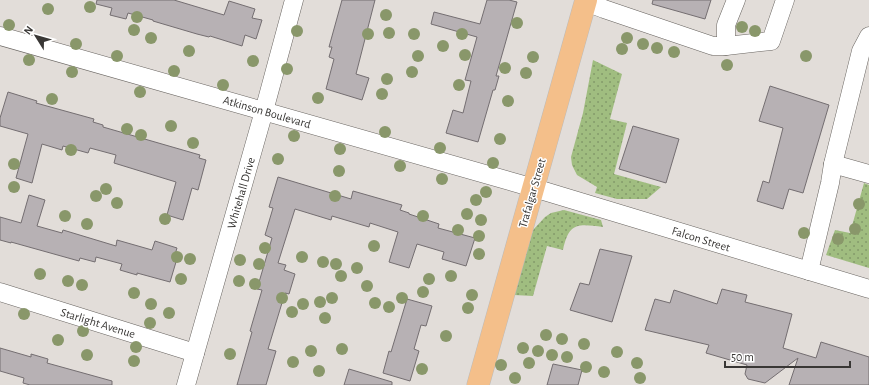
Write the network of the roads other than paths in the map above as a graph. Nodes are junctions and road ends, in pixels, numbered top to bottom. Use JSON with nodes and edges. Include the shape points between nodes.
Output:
{"nodes":[{"id":1,"x":294,"y":0,"type":"edge"},
{"id":2,"x":736,"y":0,"type":"edge"},
{"id":3,"x":785,"y":0,"type":"edge"},
{"id":4,"x":586,"y":1,"type":"edge"},
{"id":5,"x":0,"y":36,"type":"edge"},
{"id":6,"x":869,"y":36,"type":"edge"},
{"id":7,"x":726,"y":46,"type":"junction"},
{"id":8,"x":264,"y":111,"type":"junction"},
{"id":9,"x":833,"y":164,"type":"junction"},
{"id":10,"x":869,"y":174,"type":"edge"},
{"id":11,"x":534,"y":188,"type":"junction"},
{"id":12,"x":808,"y":271,"type":"junction"},
{"id":13,"x":869,"y":289,"type":"edge"},
{"id":14,"x":0,"y":292,"type":"edge"},
{"id":15,"x":195,"y":353,"type":"junction"},
{"id":16,"x":186,"y":385,"type":"edge"},
{"id":17,"x":478,"y":385,"type":"edge"}],
"edges":[{"from":1,"to":8,"type":"street","name":"Whitehall Drive"},
{"from":2,"to":7,"type":"street","via":[[726,25]]},
{"from":3,"to":7,"type":"street","via":[[771,41]]},
{"from":4,"to":7,"type":"street","via":[[713,46]]},
{"from":4,"to":11,"type":"main road","name":"Trafalgar Street"},
{"from":5,"to":8,"type":"street","name":"Atkinson Boulevard"},
{"from":6,"to":9,"type":"street","via":[[861,51]]},
{"from":8,"to":11,"type":"street","name":"Atkinson Boulevard"},
{"from":8,"to":15,"type":"street","name":"Whitehall Drive"},
{"from":9,"to":10,"type":"street"},
{"from":9,"to":12,"type":"street"},
{"from":11,"to":12,"type":"street","name":"Falcon Street"},
{"from":11,"to":17,"type":"main road","name":"Trafalgar Street"},
{"from":12,"to":13,"type":"street","name":"Falcon Street"},
{"from":14,"to":15,"type":"street","name":"Starlight Avenue"},
{"from":15,"to":16,"type":"street","name":"Whitehall Drive"}]}
